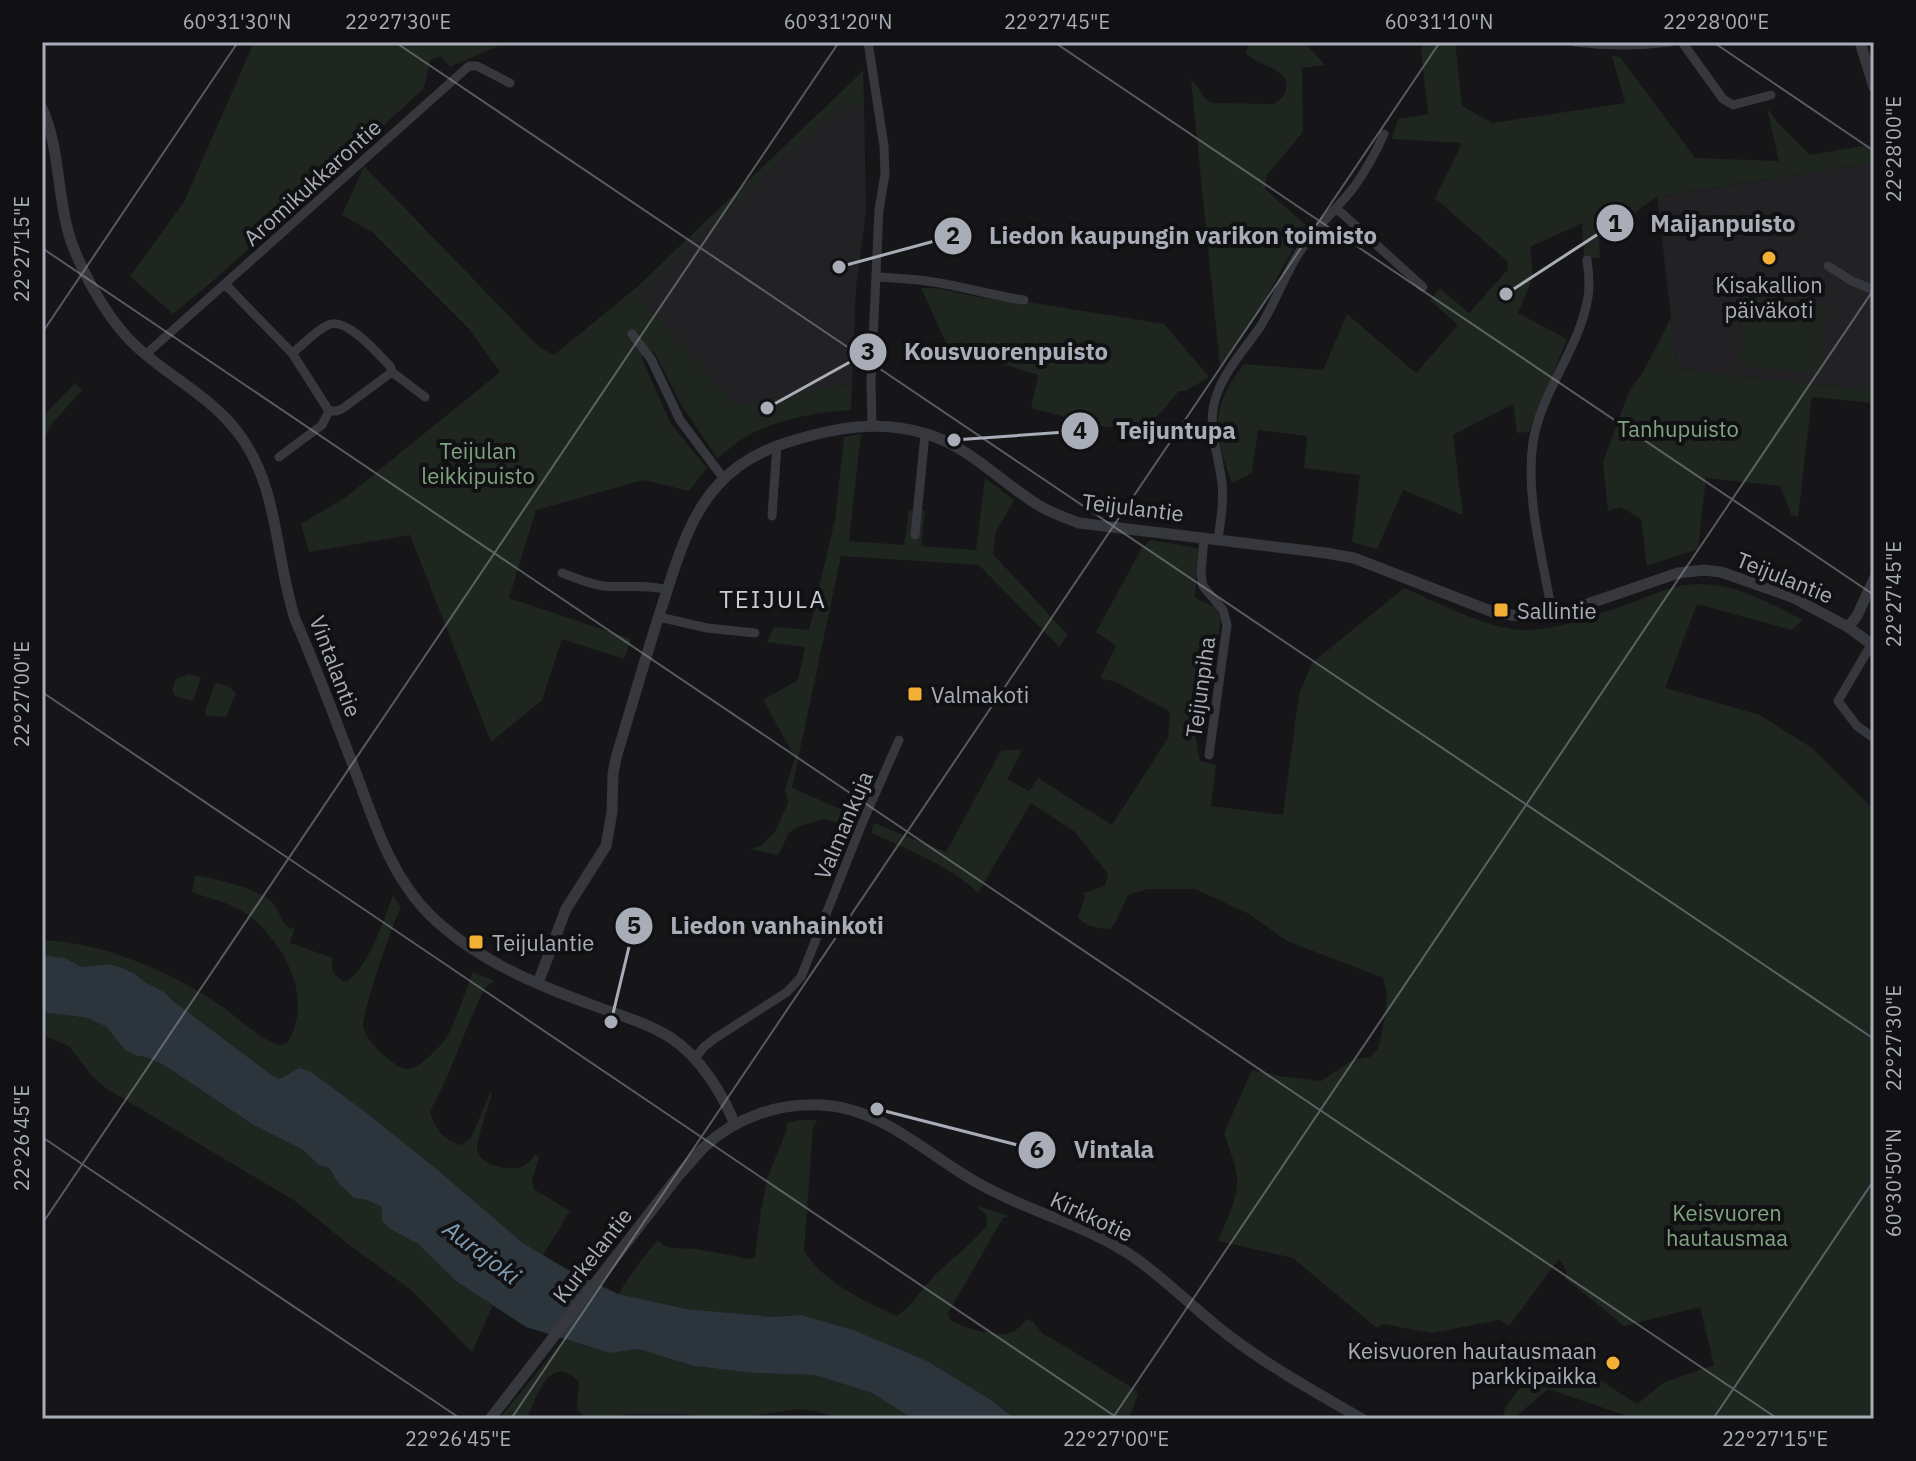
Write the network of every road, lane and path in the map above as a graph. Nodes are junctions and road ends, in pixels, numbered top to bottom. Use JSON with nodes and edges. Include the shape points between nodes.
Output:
{"nodes":[{"id":1,"x":868,"y":42,"type":"edge"},
{"id":2,"x":1575,"y":42,"type":"edge"},
{"id":3,"x":1670,"y":42,"type":"edge"},
{"id":4,"x":1682,"y":42,"type":"edge"},
{"id":5,"x":1860,"y":42,"type":"edge"},
{"id":6,"x":510,"y":83,"type":"dead end"},
{"id":7,"x":1874,"y":87,"type":"edge"},
{"id":8,"x":1771,"y":95,"type":"dead end"},
{"id":9,"x":42,"y":108,"type":"edge"},
{"id":10,"x":1384,"y":134,"type":"dead end"},
{"id":11,"x":1336,"y":208,"type":"junction"},
{"id":12,"x":1587,"y":260,"type":"dead end"},
{"id":13,"x":1828,"y":266,"type":"dead end"},
{"id":14,"x":876,"y":277,"type":"junction"},
{"id":15,"x":225,"y":284,"type":"junction"},
{"id":16,"x":1423,"y":287,"type":"dead end"},
{"id":17,"x":1874,"y":290,"type":"edge"},
{"id":18,"x":1024,"y":300,"type":"dead end"},
{"id":19,"x":632,"y":334,"type":"dead end"},
{"id":20,"x":292,"y":353,"type":"junction"},
{"id":21,"x":145,"y":355,"type":"junction"},
{"id":22,"x":392,"y":372,"type":"junction"},
{"id":23,"x":425,"y":397,"type":"dead end"},
{"id":24,"x":329,"y":411,"type":"junction"},
{"id":25,"x":872,"y":424,"type":"junction"},
{"id":26,"x":925,"y":434,"type":"junction"},
{"id":27,"x":777,"y":445,"type":"junction"},
{"id":28,"x":279,"y":457,"type":"dead end"},
{"id":29,"x":724,"y":479,"type":"junction"},
{"id":30,"x":772,"y":516,"type":"dead end"},
{"id":31,"x":915,"y":535,"type":"dead end"},
{"id":32,"x":1204,"y":537,"type":"junction"},
{"id":33,"x":1218,"y":538,"type":"junction"},
{"id":34,"x":562,"y":573,"type":"dead end"},
{"id":35,"x":1874,"y":579,"type":"edge"},
{"id":36,"x":667,"y":590,"type":"junction"},
{"id":37,"x":1552,"y":614,"type":"junction"},
{"id":38,"x":659,"y":617,"type":"junction"},
{"id":39,"x":1848,"y":627,"type":"junction"},
{"id":40,"x":755,"y":633,"type":"dead end"},
{"id":41,"x":1873,"y":645,"type":"edge"},
{"id":42,"x":1874,"y":738,"type":"edge"},
{"id":43,"x":899,"y":740,"type":"dead end"},
{"id":44,"x":1209,"y":755,"type":"dead end"},
{"id":45,"x":538,"y":983,"type":"junction"},
{"id":46,"x":694,"y":1059,"type":"junction"},
{"id":47,"x":735,"y":1125,"type":"junction"},
{"id":48,"x":490,"y":1419,"type":"edge"},
{"id":49,"x":1362,"y":1419,"type":"edge"}],
"edges":[{"from":1,"to":14,"type":"street","via":[[885,174]]},
{"from":2,"to":3,"type":"street"},
{"from":4,"to":8,"type":"street","via":[[1733,105]]},
{"from":5,"to":7,"type":"street"},
{"from":6,"to":15,"type":"street","name":"Aromikukkarontie","via":[[469,66]]},
{"from":9,"to":21,"type":"street","name":"Vintalantie","via":[[76,254],[103,306]]},
{"from":10,"to":11,"type":"street","via":[[1374,157]]},
{"from":11,"to":16,"type":"street"},
{"from":11,"to":33,"type":"street","via":[[1301,249],[1271,309],[1216,395],[1212,437],[1223,496]]},
{"from":12,"to":37,"type":"street","via":[[1590,280],[1584,316],[1533,441],[1533,504]]},
{"from":13,"to":17,"type":"street"},
{"from":14,"to":18,"type":"street","via":[[920,279]]},
{"from":14,"to":25,"type":"street"},
{"from":15,"to":20,"type":"street"},
{"from":15,"to":21,"type":"street","name":"Aromikukkarontie"},
{"from":19,"to":29,"type":"street","via":[[651,359],[680,420]]},
{"from":20,"to":22,"type":"street","via":[[337,323],[351,329]]},
{"from":20,"to":24,"type":"street"},
{"from":21,"to":45,"type":"street","name":"Vintalantie","via":[[225,417],[262,472],[295,619],[400,876],[450,932]]},
{"from":22,"to":23,"type":"street"},
{"from":22,"to":24,"type":"street","via":[[342,409]]},
{"from":24,"to":28,"type":"street","via":[[322,425]]},
{"from":25,"to":26,"type":"street","name":"Teijulantie"},
{"from":25,"to":27,"type":"street","name":"Teijulantie"},
{"from":26,"to":31,"type":"street"},
{"from":26,"to":32,"type":"street","name":"Teijulantie","via":[[959,449],[1064,518]]},
{"from":27,"to":29,"type":"street","name":"Teijulantie","via":[[743,462]]},
{"from":27,"to":30,"type":"street"},
{"from":29,"to":36,"type":"street","name":"Teijulantie","via":[[699,512]]},
{"from":32,"to":33,"type":"street","name":"Teijulantie"},
{"from":32,"to":44,"type":"street","name":"Teijunpiha","via":[[1203,586],[1223,610],[1227,625]]},
{"from":33,"to":37,"type":"street","name":"Teijulantie","via":[[1354,558],[1473,605],[1505,614]]},
{"from":34,"to":36,"type":"street","via":[[590,584]]},
{"from":35,"to":39,"type":"street"},
{"from":36,"to":38,"type":"street","name":"Teijulantie"},
{"from":37,"to":39,"type":"street","name":"Teijulantie","via":[[1678,573],[1704,570],[1792,597]]},
{"from":38,"to":40,"type":"street"},
{"from":38,"to":45,"type":"street","name":"Teijulantie","via":[[616,758],[606,846],[566,909]]},
{"from":39,"to":41,"type":"street","name":"Teijulantie"},
{"from":41,"to":42,"type":"street","via":[[1838,701]]},
{"from":43,"to":46,"type":"street","name":"Valmankuja","via":[[801,977]]},
{"from":45,"to":46,"type":"street","name":"Vintalantie","via":[[643,1024],[672,1039]]},
{"from":46,"to":47,"type":"street","name":"Vintalantie"},
{"from":47,"to":48,"type":"street","name":"Kurkelantie","via":[[705,1146],[679,1175]]},
{"from":47,"to":49,"type":"street","name":"Kirkkotie","via":[[755,1114],[819,1105],[886,1124],[973,1181],[1111,1243],[1228,1335]]}]}
